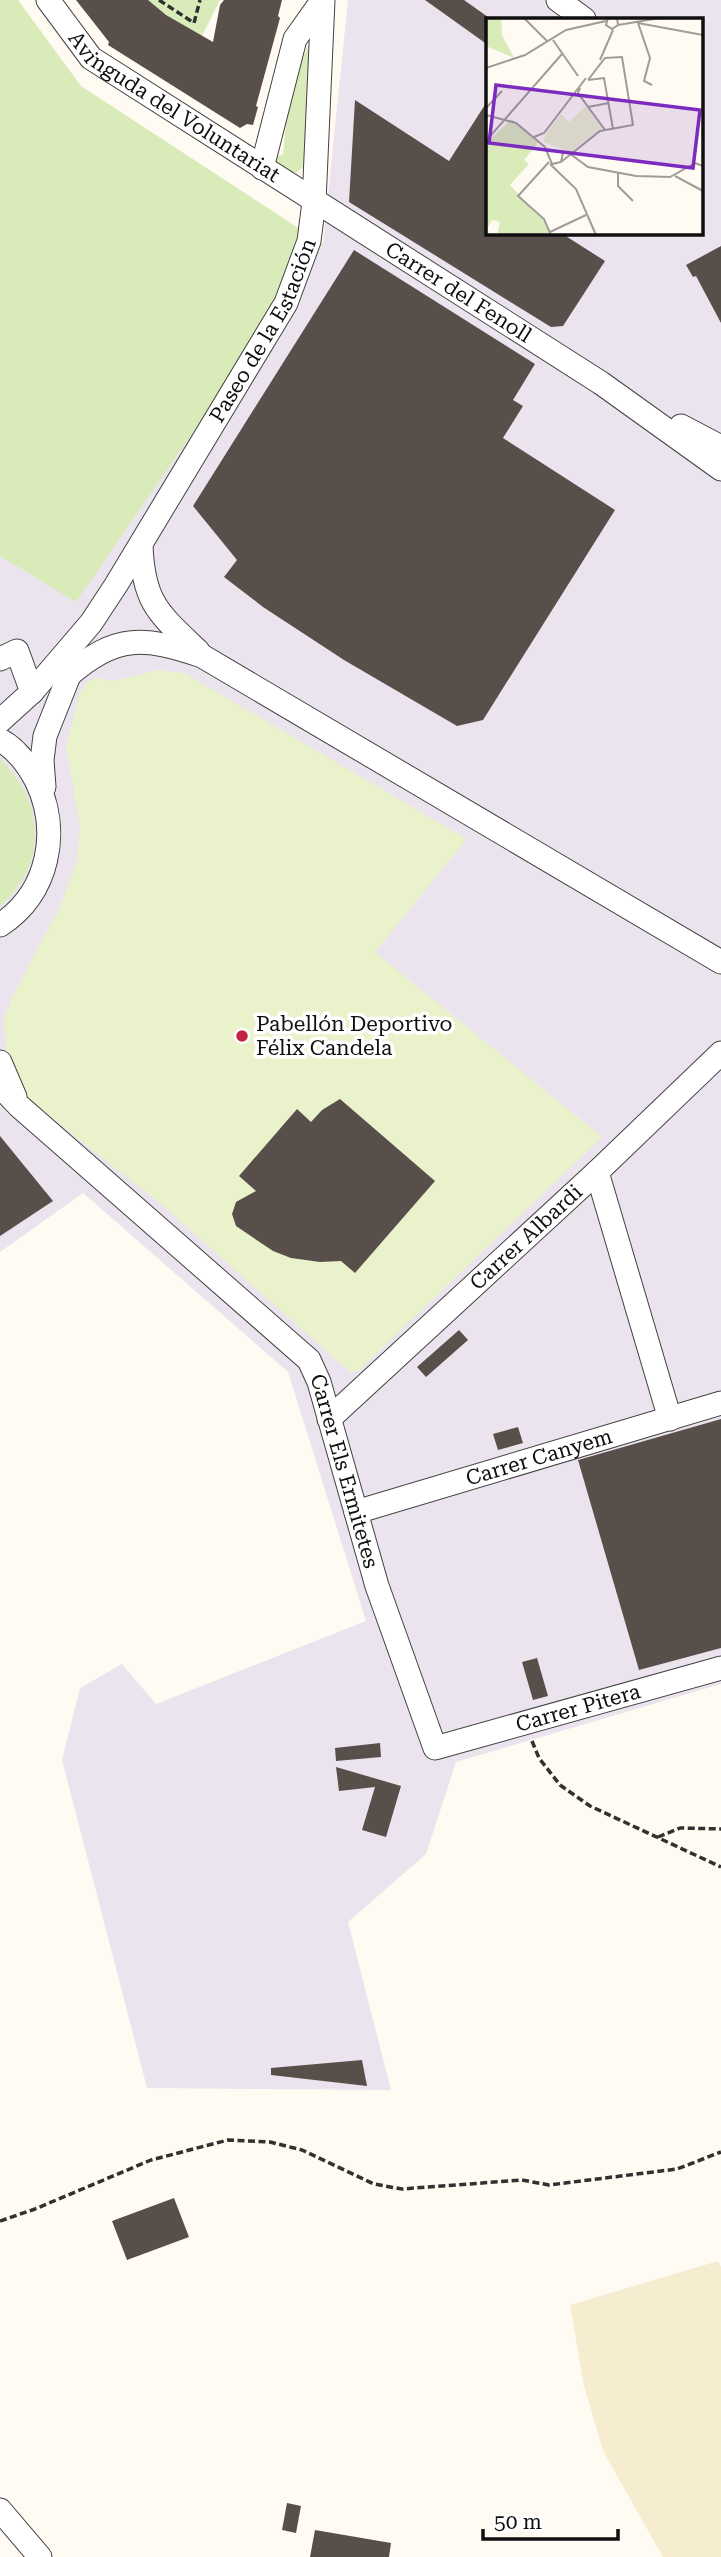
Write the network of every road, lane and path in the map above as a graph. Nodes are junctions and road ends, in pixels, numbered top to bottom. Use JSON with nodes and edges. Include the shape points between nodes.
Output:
{"nodes":[{"id":1,"x":48,"y":0,"type":"edge"},
{"id":2,"x":159,"y":0,"type":"edge"},
{"id":3,"x":200,"y":0,"type":"edge"},
{"id":4,"x":558,"y":0,"type":"edge"},
{"id":5,"x":323,"y":1,"type":"edge"},
{"id":6,"x":583,"y":18,"type":"edge"},
{"id":7,"x":262,"y":168,"type":"junction"},
{"id":8,"x":314,"y":202,"type":"junction"},
{"id":9,"x":601,"y":383,"type":"junction"},
{"id":10,"x":721,"y":447,"type":"edge"},
{"id":11,"x":721,"y":470,"type":"edge"},
{"id":12,"x":141,"y":544,"type":"junction"},
{"id":13,"x":116,"y":585,"type":"junction"},
{"id":14,"x":148,"y":593,"type":"junction"},
{"id":15,"x":91,"y":623,"type":"junction"},
{"id":16,"x":202,"y":656,"type":"junction"},
{"id":17,"x":0,"y":659,"type":"edge"},
{"id":18,"x":68,"y":676,"type":"junction"},
{"id":19,"x":32,"y":692,"type":"junction"},
{"id":20,"x":0,"y":721,"type":"edge"},
{"id":21,"x":0,"y":740,"type":"edge"},
{"id":22,"x":44,"y":797,"type":"junction"},
{"id":23,"x":0,"y":925,"type":"edge"},
{"id":24,"x":721,"y":962,"type":"edge"},
{"id":25,"x":721,"y":1053,"type":"edge"},
{"id":26,"x":0,"y":1062,"type":"edge"},
{"id":27,"x":0,"y":1086,"type":"edge"},
{"id":28,"x":19,"y":1106,"type":"junction"},
{"id":29,"x":597,"y":1172,"type":"junction"},
{"id":30,"x":721,"y":1403,"type":"edge"},
{"id":31,"x":329,"y":1419,"type":"junction"},
{"id":32,"x":670,"y":1419,"type":"junction"},
{"id":33,"x":356,"y":1512,"type":"junction"},
{"id":34,"x":721,"y":1668,"type":"edge"},
{"id":35,"x":524,"y":1723,"type":"junction"},
{"id":36,"x":435,"y":1748,"type":"joint"},
{"id":37,"x":721,"y":1829,"type":"edge"},
{"id":38,"x":657,"y":1837,"type":"junction"},
{"id":39,"x":721,"y":1867,"type":"edge"},
{"id":40,"x":721,"y":2152,"type":"edge"},
{"id":41,"x":0,"y":2221,"type":"edge"},
{"id":42,"x":0,"y":2510,"type":"edge"},
{"id":43,"x":40,"y":2557,"type":"edge"}],
"edges":[{"from":1,"to":7,"type":"street","name":"Avinguda del Voluntariat","via":[[91,58]]},
{"from":2,"to":3,"type":"path","via":[[194,23]]},
{"from":4,"to":6,"type":"street"},
{"from":5,"to":7,"type":"street","via":[[295,39]]},
{"from":5,"to":8,"type":"street","name":"Paseo de la Estación"},
{"from":7,"to":8,"type":"street","name":"Avinguda del Voluntariat"},
{"from":8,"to":9,"type":"street","name":"Carrer del Fenoll"},
{"from":8,"to":12,"type":"street","name":"Paseo de la Estación","via":[[309,241],[286,303]]},
{"from":9,"to":10,"type":"street","name":"Carrer del Fenoll"},
{"from":9,"to":11,"type":"street","name":"Carrer del Fenoll"},
{"from":12,"to":13,"type":"street","name":"Paseo de la Estación"},
{"from":12,"to":14,"type":"street"},
{"from":13,"to":14,"type":"street","via":[[128,584]]},
{"from":13,"to":15,"type":"street","name":"Paseo de la Estación"},
{"from":14,"to":16,"type":"street","via":[[160,615]]},
{"from":15,"to":18,"type":"street","name":"Paseo de la Estación"},
{"from":15,"to":19,"type":"street","name":"Paseo de la Estación"},
{"from":16,"to":18,"type":"street","via":[[171,646],[125,643],[83,662]]},
{"from":16,"to":24,"type":"street"},
{"from":17,"to":19,"type":"street","via":[[17,651]]},
{"from":18,"to":22,"type":"street","name":"Paseo de la Estación","via":[[46,736]]},
{"from":19,"to":20,"type":"street","name":"Paseo de la Estación"},
{"from":21,"to":22,"type":"street","via":[[29,767]]},
{"from":22,"to":23,"type":"street","via":[[50,824],[41,876],[28,900]]},
{"from":25,"to":29,"type":"street","name":"Carrer Albardi"},
{"from":26,"to":28,"type":"street","name":"Carrer Els Ermitetes"},
{"from":27,"to":28,"type":"street","name":"Carrer Els Ermitetes"},
{"from":28,"to":31,"type":"street","name":"Carrer Els Ermitetes","via":[[309,1360]]},
{"from":29,"to":31,"type":"street","name":"Carrer Albardi"},
{"from":29,"to":32,"type":"street"},
{"from":30,"to":32,"type":"street","name":"Carrer Canyem"},
{"from":31,"to":33,"type":"street","name":"Carrer Els Ermitetes"},
{"from":32,"to":33,"type":"street","name":"Carrer Canyem"},
{"from":33,"to":36,"type":"street","name":"Carrer Els Ermitetes","via":[[377,1586]]},
{"from":34,"to":35,"type":"street","name":"Carrer Pitera"},
{"from":35,"to":36,"type":"street","name":"Carrer Pitera"},
{"from":35,"to":38,"type":"path","via":[[539,1758],[560,1785],[590,1806]]},
{"from":37,"to":38,"type":"path","via":[[680,1828]]},
{"from":38,"to":39,"type":"path"},
{"from":40,"to":41,"type":"path","via":[[677,2169],[561,2184],[522,2180],[402,2189],[374,2184],[302,2150],[270,2142],[228,2140],[151,2160]]},
{"from":42,"to":43,"type":"street"}]}
